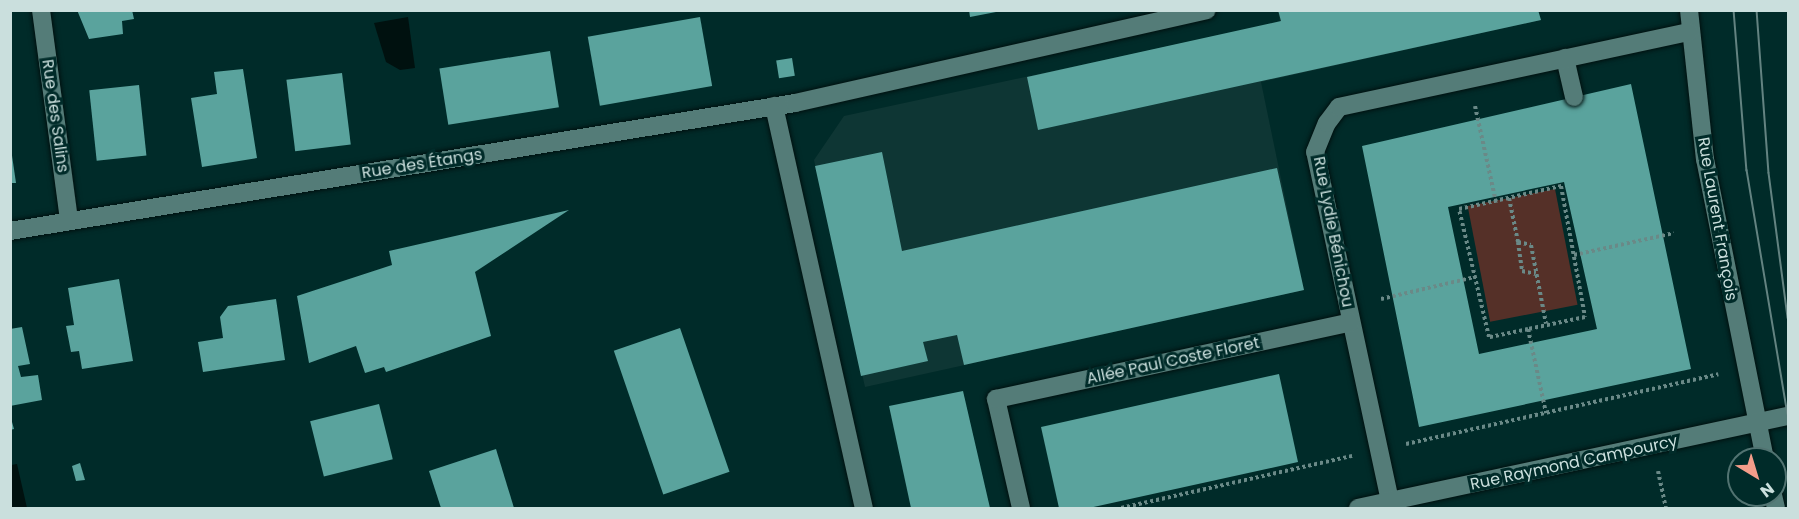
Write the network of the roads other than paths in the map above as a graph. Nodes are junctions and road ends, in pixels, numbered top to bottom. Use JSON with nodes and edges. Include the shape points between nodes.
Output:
{"nodes":[{"id":1,"x":41,"y":10,"type":"edge"},
{"id":2,"x":1207,"y":10,"type":"edge"},
{"id":3,"x":1689,"y":10,"type":"edge"},
{"id":4,"x":1689,"y":32,"type":"junction"},
{"id":5,"x":1565,"y":58,"type":"junction"},
{"id":6,"x":1574,"y":97,"type":"dead end"},
{"id":7,"x":774,"y":106,"type":"junction"},
{"id":8,"x":69,"y":221,"type":"junction"},
{"id":9,"x":10,"y":231,"type":"edge"},
{"id":10,"x":1351,"y":322,"type":"junction"},
{"id":11,"x":1788,"y":416,"type":"edge"},
{"id":12,"x":1758,"y":426,"type":"junction"},
{"id":13,"x":1762,"y":447,"type":"edge"},
{"id":14,"x":1390,"y":501,"type":"junction"},
{"id":15,"x":864,"y":508,"type":"edge"},
{"id":16,"x":1021,"y":508,"type":"edge"},
{"id":17,"x":1358,"y":508,"type":"edge"}],
"edges":[{"from":1,"to":8,"type":"street","name":"Rue des Salins"},
{"from":2,"to":7,"type":"street","name":"Rue des Étangs"},
{"from":3,"to":4,"type":"street","name":"Rue Laurent François"},
{"from":4,"to":5,"type":"street","name":"Rue Lydie Bénichou"},
{"from":4,"to":12,"type":"street","name":"Rue Laurent François","via":[[1705,159]]},
{"from":5,"to":6,"type":"street"},
{"from":5,"to":10,"type":"street","name":"Rue Lydie Bénichou","via":[[1339,107],[1327,123],[1315,152]]},
{"from":7,"to":8,"type":"street","name":"Rue des Étangs"},
{"from":7,"to":15,"type":"street"},
{"from":8,"to":9,"type":"street","name":"Rue des Étangs"},
{"from":10,"to":14,"type":"street","name":"Rue Lydie Bénichou"},
{"from":10,"to":16,"type":"street","name":"Allée Paul Coste Floret","via":[[996,399]]},
{"from":11,"to":12,"type":"street","name":"Rue Raymond Campourcy"},
{"from":12,"to":13,"type":"street","name":"Rue Laurent François"},
{"from":12,"to":14,"type":"street","name":"Rue Raymond Campourcy"},
{"from":14,"to":17,"type":"street","name":"Rue Raymond Campourcy"}]}
